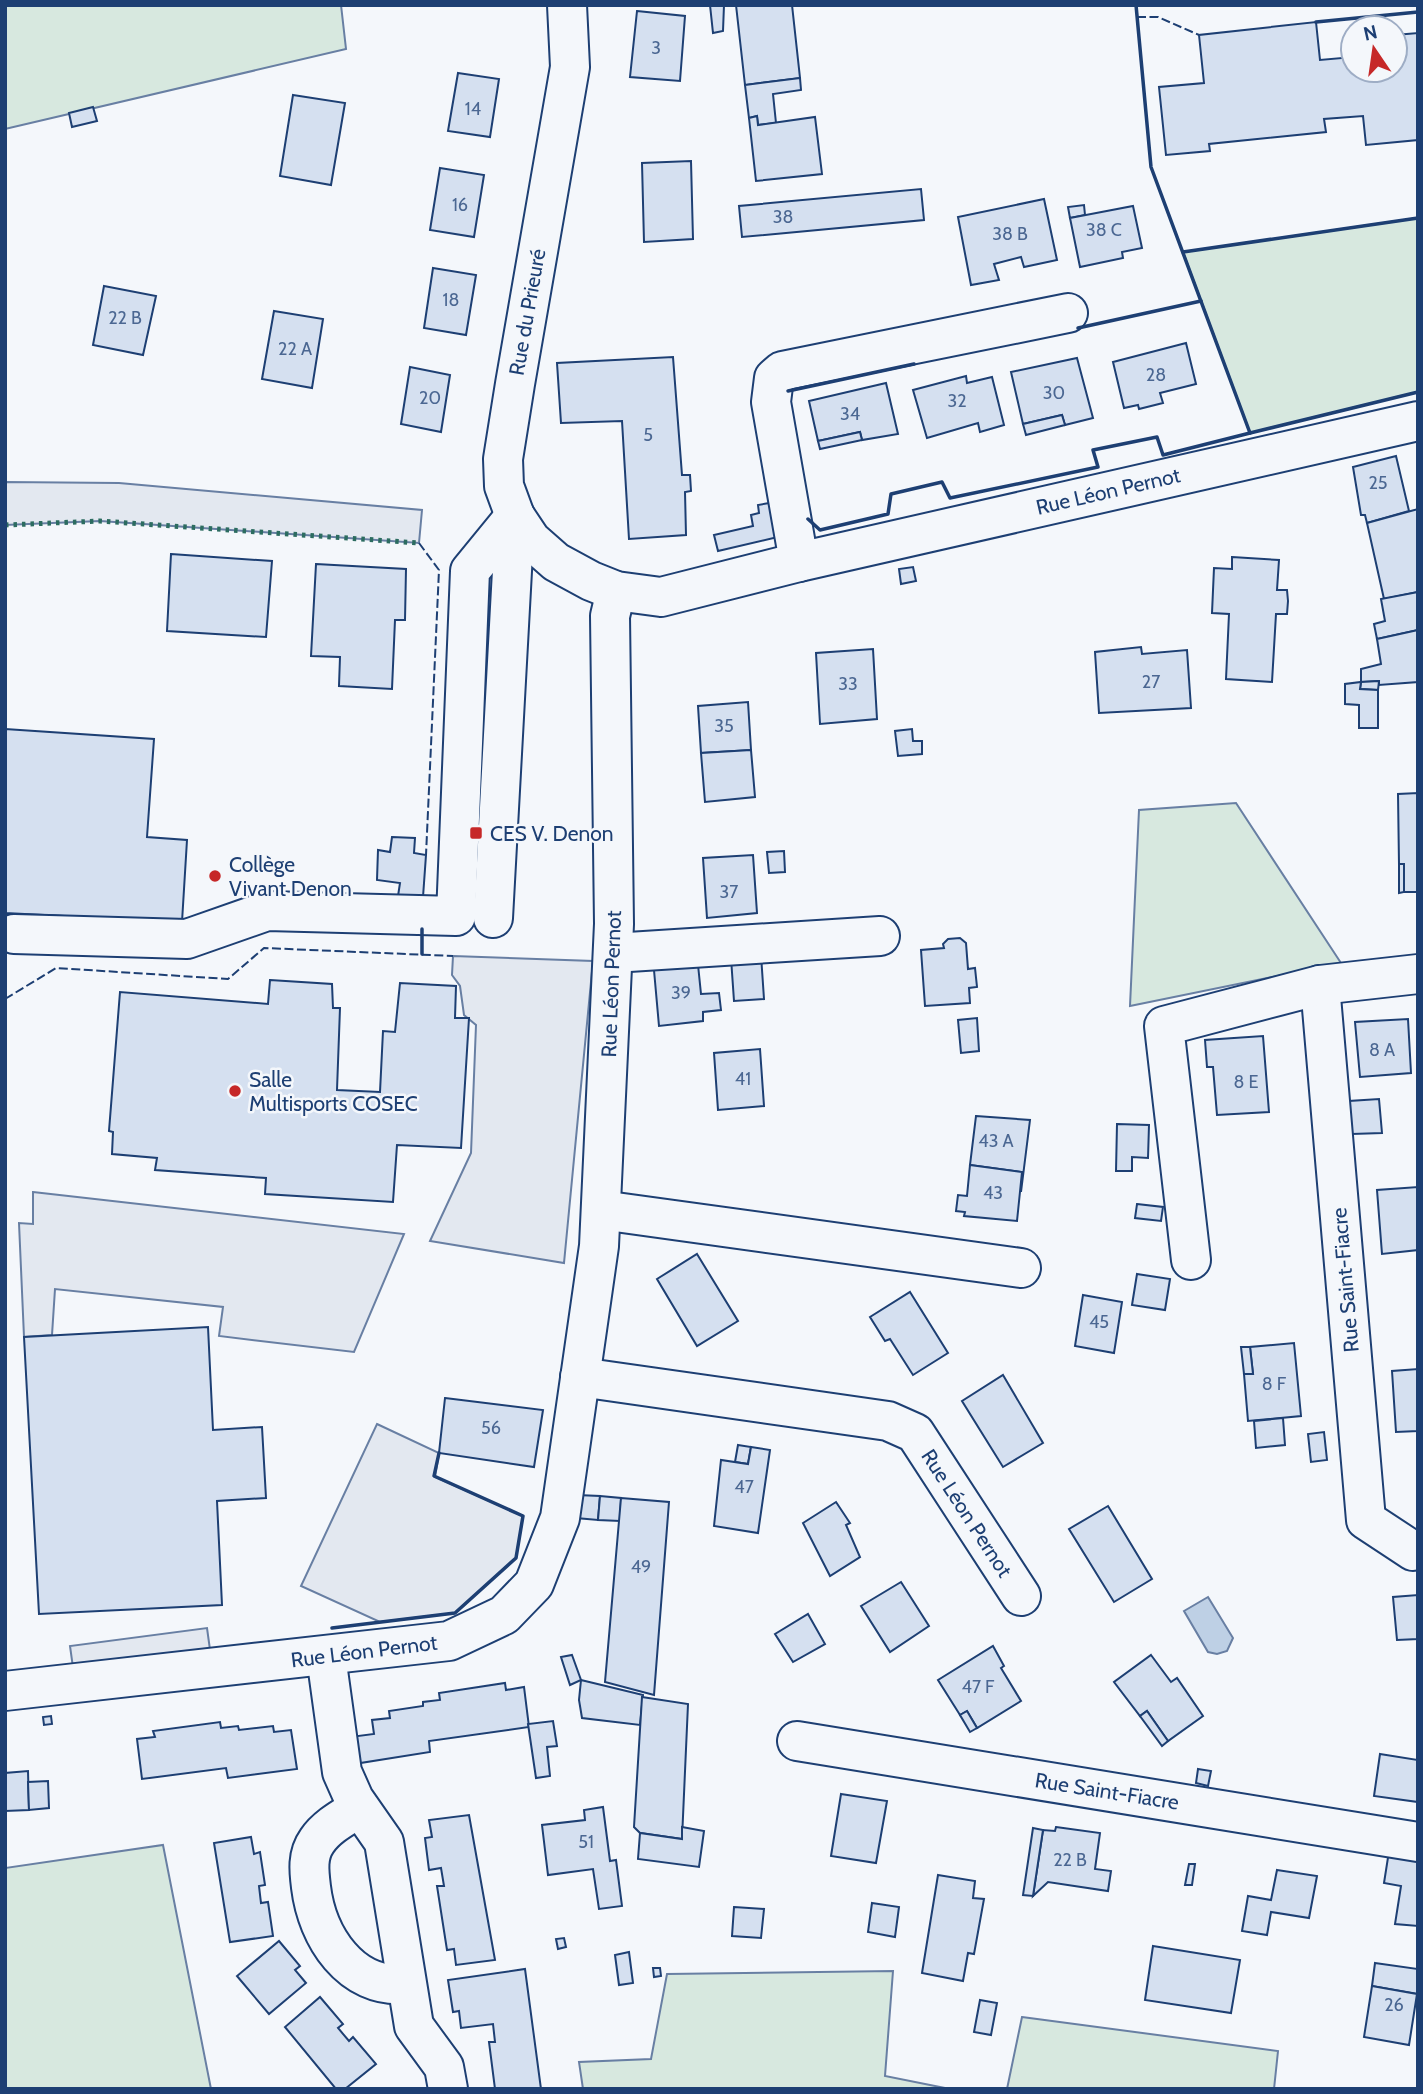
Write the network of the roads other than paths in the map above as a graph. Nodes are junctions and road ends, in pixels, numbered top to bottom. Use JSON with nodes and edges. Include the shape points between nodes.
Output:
{"nodes":[{"id":1,"x":567,"y":5,"type":"edge"},
{"id":2,"x":1068,"y":313,"type":"dead end"},
{"id":3,"x":1418,"y":421,"type":"edge"},
{"id":4,"x":515,"y":516,"type":"junction"},
{"id":5,"x":799,"y":562,"type":"junction"},
{"id":6,"x":604,"y":586,"type":"junction"},
{"id":7,"x":494,"y":918,"type":"dead end"},
{"id":8,"x":14,"y":934,"type":"dead end"},
{"id":9,"x":880,"y":936,"type":"dead end"},
{"id":10,"x":613,"y":953,"type":"junction"},
{"id":11,"x":1418,"y":974,"type":"edge"},
{"id":12,"x":1320,"y":985,"type":"junction"},
{"id":13,"x":601,"y":1210,"type":"junction"},
{"id":14,"x":1191,"y":1260,"type":"dead end"},
{"id":15,"x":1021,"y":1268,"type":"dead end"},
{"id":16,"x":580,"y":1377,"type":"junction"},
{"id":17,"x":1413,"y":1550,"type":"dead end"},
{"id":18,"x":1021,"y":1596,"type":"dead end"},
{"id":19,"x":326,"y":1656,"type":"junction"},
{"id":20,"x":5,"y":1691,"type":"edge"},
{"id":21,"x":797,"y":1741,"type":"dead end"},
{"id":22,"x":359,"y":1808,"type":"junction"},
{"id":23,"x":1418,"y":1842,"type":"edge"},
{"id":24,"x":405,"y":1984,"type":"junction"},
{"id":25,"x":448,"y":2089,"type":"edge"}],
"edges":[{"from":1,"to":4,"type":"street","name":"Rue du Prieuré","via":[[570,66],[503,459],[504,486]]},
{"from":2,"to":5,"type":"street","via":[[782,370],[774,378],[771,402]]},
{"from":3,"to":5,"type":"street","name":"Rue Léon Pernot"},
{"from":4,"to":6,"type":"street","name":"Rue du Prieuré","via":[[531,540],[556,562]]},
{"from":4,"to":7,"type":"street"},
{"from":4,"to":8,"type":"street","via":[[470,571],[456,916],[267,911],[187,939]]},
{"from":5,"to":6,"type":"street","name":"Rue Léon Pernot","via":[[661,597]]},
{"from":6,"to":10,"type":"street","name":"Rue Léon Pernot","via":[[610,616]]},
{"from":9,"to":10,"type":"street"},
{"from":10,"to":13,"type":"street","name":"Rue Léon Pernot"},
{"from":11,"to":12,"type":"street"},
{"from":12,"to":14,"type":"street","via":[[1164,1026]]},
{"from":12,"to":17,"type":"street","name":"Rue Saint-Fiacre","via":[[1366,1520]]},
{"from":13,"to":15,"type":"street"},
{"from":13,"to":16,"type":"street","name":"Rue Léon Pernot"},
{"from":16,"to":18,"type":"street","name":"Rue Léon Pernot","via":[[888,1421],[915,1433]]},
{"from":16,"to":19,"type":"street","name":"Rue Léon Pernot","via":[[560,1518],[534,1584],[504,1615],[449,1641]]},
{"from":19,"to":20,"type":"street","name":"Rue Léon Pernot"},
{"from":19,"to":22,"type":"street","via":[[342,1772]]},
{"from":21,"to":23,"type":"street","name":"Rue Saint-Fiacre"},
{"from":22,"to":24,"type":"street","via":[[384,1842]]},
{"from":22,"to":24,"type":"street","via":[[332,1825],[310,1855],[317,1917],[330,1944],[352,1968],[371,1981]]},
{"from":24,"to":25,"type":"street","via":[[414,2026],[444,2067]]}]}
